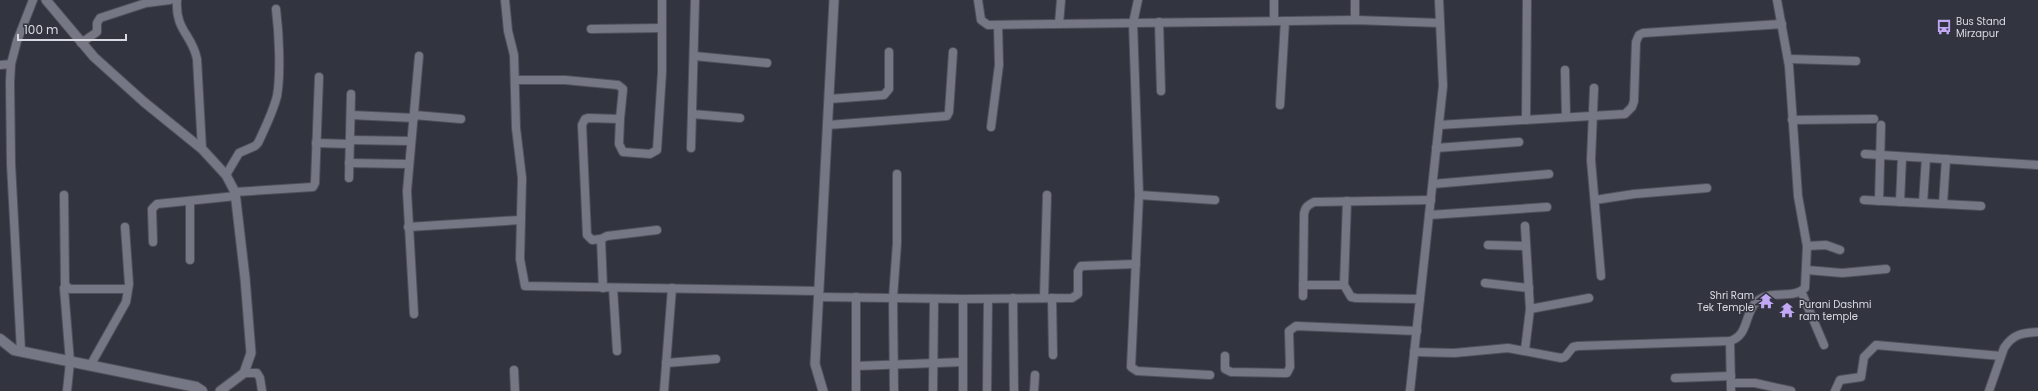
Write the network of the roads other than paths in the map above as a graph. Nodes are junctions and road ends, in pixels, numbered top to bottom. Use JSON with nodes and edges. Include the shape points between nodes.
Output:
{"nodes":[{"id":1,"x":33,"y":0,"type":"edge"},
{"id":2,"x":46,"y":0,"type":"edge"},
{"id":3,"x":170,"y":0,"type":"edge"},
{"id":4,"x":177,"y":0,"type":"edge"},
{"id":5,"x":505,"y":0,"type":"edge"},
{"id":6,"x":662,"y":0,"type":"edge"},
{"id":7,"x":695,"y":0,"type":"edge"},
{"id":8,"x":834,"y":0,"type":"edge"},
{"id":9,"x":978,"y":0,"type":"edge"},
{"id":10,"x":1061,"y":0,"type":"edge"},
{"id":11,"x":1138,"y":0,"type":"edge"},
{"id":12,"x":1274,"y":0,"type":"edge"},
{"id":13,"x":1355,"y":0,"type":"edge"},
{"id":14,"x":1439,"y":0,"type":"edge"},
{"id":15,"x":1527,"y":0,"type":"edge"},
{"id":16,"x":1777,"y":0,"type":"edge"},
{"id":17,"x":276,"y":9,"type":"dead end"},
{"id":18,"x":1355,"y":20,"type":"junction"},
{"id":19,"x":1274,"y":21,"type":"junction"},
{"id":20,"x":1286,"y":21,"type":"junction"},
{"id":21,"x":1159,"y":22,"type":"junction"},
{"id":22,"x":1133,"y":23,"type":"junction"},
{"id":23,"x":1440,"y":23,"type":"junction"},
{"id":24,"x":1059,"y":24,"type":"junction"},
{"id":25,"x":1782,"y":24,"type":"junction"},
{"id":26,"x":998,"y":25,"type":"junction"},
{"id":27,"x":591,"y":28,"type":"dead end"},
{"id":28,"x":662,"y":28,"type":"junction"},
{"id":29,"x":81,"y":43,"type":"junction"},
{"id":30,"x":889,"y":52,"type":"dead end"},
{"id":31,"x":953,"y":52,"type":"dead end"},
{"id":32,"x":419,"y":56,"type":"dead end"},
{"id":33,"x":694,"y":56,"type":"junction"},
{"id":34,"x":1789,"y":59,"type":"junction"},
{"id":35,"x":1856,"y":61,"type":"dead end"},
{"id":36,"x":767,"y":63,"type":"dead end"},
{"id":37,"x":12,"y":64,"type":"junction"},
{"id":38,"x":0,"y":65,"type":"edge"},
{"id":39,"x":1565,"y":70,"type":"dead end"},
{"id":40,"x":319,"y":77,"type":"dead end"},
{"id":41,"x":515,"y":80,"type":"junction"},
{"id":42,"x":1594,"y":88,"type":"dead end"},
{"id":43,"x":1161,"y":91,"type":"dead end"},
{"id":44,"x":351,"y":94,"type":"dead end"},
{"id":45,"x":829,"y":99,"type":"junction"},
{"id":46,"x":1280,"y":105,"type":"dead end"},
{"id":47,"x":692,"y":114,"type":"junction"},
{"id":48,"x":351,"y":115,"type":"junction"},
{"id":49,"x":1592,"y":116,"type":"junction"},
{"id":50,"x":414,"y":117,"type":"junction"},
{"id":51,"x":1566,"y":117,"type":"junction"},
{"id":52,"x":740,"y":118,"type":"dead end"},
{"id":53,"x":461,"y":119,"type":"dead end"},
{"id":54,"x":620,"y":119,"type":"junction"},
{"id":55,"x":1874,"y":119,"type":"dead end"},
{"id":56,"x":1526,"y":120,"type":"junction"},
{"id":57,"x":1792,"y":120,"type":"junction"},
{"id":58,"x":828,"y":124,"type":"junction"},
{"id":59,"x":1439,"y":125,"type":"junction"},
{"id":60,"x":1882,"y":125,"type":"dead end"},
{"id":61,"x":991,"y":127,"type":"dead end"},
{"id":62,"x":411,"y":141,"type":"junction"},
{"id":63,"x":350,"y":142,"type":"junction"},
{"id":64,"x":1519,"y":142,"type":"dead end"},
{"id":65,"x":316,"y":143,"type":"junction"},
{"id":66,"x":202,"y":148,"type":"junction"},
{"id":67,"x":691,"y":148,"type":"dead end"},
{"id":68,"x":1436,"y":148,"type":"junction"},
{"id":69,"x":1865,"y":154,"type":"dead end"},
{"id":70,"x":1881,"y":155,"type":"junction"},
{"id":71,"x":1902,"y":157,"type":"junction"},
{"id":72,"x":1926,"y":158,"type":"junction"},
{"id":73,"x":1946,"y":159,"type":"junction"},
{"id":74,"x":349,"y":163,"type":"junction"},
{"id":75,"x":408,"y":164,"type":"junction"},
{"id":76,"x":2038,"y":165,"type":"edge"},
{"id":77,"x":897,"y":174,"type":"dead end"},
{"id":78,"x":1549,"y":174,"type":"dead end"},
{"id":79,"x":226,"y":175,"type":"junction"},
{"id":80,"x":349,"y":178,"type":"dead end"},
{"id":81,"x":1433,"y":184,"type":"junction"},
{"id":82,"x":1707,"y":188,"type":"dead end"},
{"id":83,"x":235,"y":194,"type":"junction"},
{"id":84,"x":64,"y":195,"type":"dead end"},
{"id":85,"x":1047,"y":195,"type":"dead end"},
{"id":86,"x":1139,"y":195,"type":"junction"},
{"id":87,"x":1215,"y":200,"type":"dead end"},
{"id":88,"x":1431,"y":200,"type":"junction"},
{"id":89,"x":1595,"y":200,"type":"junction"},
{"id":90,"x":1864,"y":200,"type":"dead end"},
{"id":91,"x":190,"y":201,"type":"junction"},
{"id":92,"x":1347,"y":201,"type":"junction"},
{"id":93,"x":1879,"y":201,"type":"junction"},
{"id":94,"x":1900,"y":202,"type":"junction"},
{"id":95,"x":1923,"y":203,"type":"junction"},
{"id":96,"x":1943,"y":204,"type":"junction"},
{"id":97,"x":1981,"y":206,"type":"dead end"},
{"id":98,"x":1547,"y":207,"type":"dead end"},
{"id":99,"x":1429,"y":214,"type":"junction"},
{"id":100,"x":520,"y":220,"type":"junction"},
{"id":101,"x":1525,"y":226,"type":"dead end"},
{"id":102,"x":125,"y":227,"type":"dead end"},
{"id":103,"x":408,"y":227,"type":"junction"},
{"id":104,"x":657,"y":230,"type":"dead end"},
{"id":105,"x":601,"y":239,"type":"junction"},
{"id":106,"x":153,"y":242,"type":"dead end"},
{"id":107,"x":1488,"y":245,"type":"dead end"},
{"id":108,"x":1526,"y":246,"type":"junction"},
{"id":109,"x":1807,"y":246,"type":"junction"},
{"id":110,"x":1840,"y":250,"type":"dead end"},
{"id":111,"x":190,"y":260,"type":"dead end"},
{"id":112,"x":1136,"y":264,"type":"junction"},
{"id":113,"x":1886,"y":269,"type":"dead end"},
{"id":114,"x":1807,"y":270,"type":"junction"},
{"id":115,"x":1601,"y":276,"type":"dead end"},
{"id":116,"x":1484,"y":283,"type":"dead end"},
{"id":117,"x":1303,"y":285,"type":"junction"},
{"id":118,"x":1344,"y":286,"type":"junction"},
{"id":119,"x":64,"y":288,"type":"dead end"},
{"id":120,"x":603,"y":288,"type":"junction"},
{"id":121,"x":613,"y":288,"type":"junction"},
{"id":122,"x":672,"y":288,"type":"junction"},
{"id":123,"x":1529,"y":288,"type":"junction"},
{"id":124,"x":128,"y":289,"type":"junction"},
{"id":125,"x":1802,"y":291,"type":"junction"},
{"id":126,"x":819,"y":294,"type":"junction"},
{"id":127,"x":1303,"y":296,"type":"dead end"},
{"id":128,"x":856,"y":298,"type":"junction"},
{"id":129,"x":894,"y":298,"type":"junction"},
{"id":130,"x":1013,"y":298,"type":"junction"},
{"id":131,"x":1048,"y":298,"type":"junction"},
{"id":132,"x":1589,"y":298,"type":"dead end"},
{"id":133,"x":934,"y":299,"type":"junction"},
{"id":134,"x":963,"y":299,"type":"junction"},
{"id":135,"x":988,"y":299,"type":"junction"},
{"id":136,"x":1420,"y":299,"type":"junction"},
{"id":137,"x":1530,"y":309,"type":"junction"},
{"id":138,"x":414,"y":314,"type":"dead end"},
{"id":139,"x":1417,"y":331,"type":"junction"},
{"id":140,"x":2038,"y":332,"type":"edge"},
{"id":141,"x":0,"y":340,"type":"edge"},
{"id":142,"x":1730,"y":341,"type":"junction"},
{"id":143,"x":1824,"y":344,"type":"dead end"},
{"id":144,"x":1525,"y":350,"type":"junction"},
{"id":145,"x":21,"y":351,"type":"junction"},
{"id":146,"x":617,"y":351,"type":"dead end"},
{"id":147,"x":1414,"y":352,"type":"junction"},
{"id":148,"x":1052,"y":355,"type":"dead end"},
{"id":149,"x":1225,"y":356,"type":"dead end"},
{"id":150,"x":2001,"y":356,"type":"junction"},
{"id":151,"x":716,"y":359,"type":"dead end"},
{"id":152,"x":70,"y":362,"type":"junction"},
{"id":153,"x":963,"y":362,"type":"junction"},
{"id":154,"x":666,"y":363,"type":"junction"},
{"id":155,"x":934,"y":363,"type":"junction"},
{"id":156,"x":894,"y":364,"type":"junction"},
{"id":157,"x":90,"y":366,"type":"junction"},
{"id":158,"x":856,"y":366,"type":"junction"},
{"id":159,"x":514,"y":370,"type":"dead end"},
{"id":160,"x":244,"y":373,"type":"junction"},
{"id":161,"x":1210,"y":375,"type":"dead end"},
{"id":162,"x":1035,"y":376,"type":"dead end"},
{"id":163,"x":1675,"y":378,"type":"dead end"},
{"id":164,"x":1731,"y":384,"type":"edge"},
{"id":165,"x":67,"y":391,"type":"edge"},
{"id":166,"x":202,"y":391,"type":"edge"},
{"id":167,"x":220,"y":391,"type":"edge"},
{"id":168,"x":262,"y":391,"type":"edge"},
{"id":169,"x":515,"y":391,"type":"edge"},
{"id":170,"x":664,"y":391,"type":"edge"},
{"id":171,"x":823,"y":391,"type":"edge"},
{"id":172,"x":856,"y":391,"type":"edge"},
{"id":173,"x":894,"y":391,"type":"edge"},
{"id":174,"x":933,"y":391,"type":"edge"},
{"id":175,"x":963,"y":391,"type":"edge"},
{"id":176,"x":988,"y":391,"type":"edge"},
{"id":177,"x":1014,"y":391,"type":"edge"},
{"id":178,"x":1034,"y":391,"type":"edge"},
{"id":179,"x":1410,"y":391,"type":"edge"},
{"id":180,"x":1791,"y":391,"type":"edge"},
{"id":181,"x":1835,"y":391,"type":"edge"},
{"id":182,"x":1989,"y":391,"type":"edge"}],
"edges":[{"from":1,"to":37,"type":"street","via":[[17,41]]},
{"from":2,"to":29,"type":"street"},
{"from":3,"to":29,"type":"street","via":[[146,3],[100,18],[97,32]]},
{"from":4,"to":66,"type":"street","via":[[180,26],[194,45]]},
{"from":5,"to":41,"type":"street","via":[[508,31],[514,50]]},
{"from":6,"to":28,"type":"street"},
{"from":7,"to":33,"type":"street"},
{"from":8,"to":45,"type":"street"},
{"from":9,"to":26,"type":"street","via":[[981,20],[988,25]]},
{"from":10,"to":24,"type":"street"},
{"from":11,"to":22,"type":"street"},
{"from":12,"to":19,"type":"street"},
{"from":13,"to":18,"type":"street"},
{"from":14,"to":23,"type":"street"},
{"from":15,"to":56,"type":"street"},
{"from":16,"to":25,"type":"street"},
{"from":17,"to":79,"type":"street","via":[[279,27],[279,80],[276,98],[258,143],[238,153]]},
{"from":18,"to":20,"type":"street"},
{"from":18,"to":23,"type":"street"},
{"from":19,"to":20,"type":"street"},
{"from":19,"to":21,"type":"street"},
{"from":20,"to":46,"type":"street"},
{"from":21,"to":22,"type":"street"},
{"from":21,"to":43,"type":"street"},
{"from":22,"to":24,"type":"street"},
{"from":22,"to":86,"type":"street"},
{"from":23,"to":59,"type":"street","via":[[1443,86]]},
{"from":24,"to":26,"type":"street"},
{"from":25,"to":34,"type":"street"},
{"from":25,"to":49,"type":"street","via":[[1643,33],[1636,42],[1632,107],[1625,114]]},
{"from":26,"to":61,"type":"street","via":[[999,65]]},
{"from":27,"to":28,"type":"street"},
{"from":28,"to":54,"type":"street","via":[[657,150],[650,154],[623,152],[619,144]]},
{"from":29,"to":66,"type":"street","via":[[144,102]]},
{"from":30,"to":45,"type":"street","via":[[889,89],[884,95]]},
{"from":31,"to":58,"type":"street","via":[[949,112],[946,116]]},
{"from":32,"to":50,"type":"street"},
{"from":33,"to":36,"type":"street"},
{"from":33,"to":47,"type":"street"},
{"from":34,"to":35,"type":"street"},
{"from":34,"to":57,"type":"street"},
{"from":37,"to":38,"type":"street"},
{"from":37,"to":145,"type":"street","via":[[12,164]]},
{"from":39,"to":51,"type":"street"},
{"from":40,"to":65,"type":"street"},
{"from":41,"to":54,"type":"street","via":[[564,80],[618,85],[623,92]]},
{"from":41,"to":100,"type":"street","via":[[516,128],[522,178]]},
{"from":42,"to":49,"type":"street"},
{"from":44,"to":48,"type":"street"},
{"from":45,"to":58,"type":"street"},
{"from":47,"to":52,"type":"street"},
{"from":47,"to":67,"type":"street"},
{"from":48,"to":50,"type":"street"},
{"from":48,"to":63,"type":"street"},
{"from":49,"to":51,"type":"street"},
{"from":49,"to":89,"type":"street","via":[[1591,160]]},
{"from":50,"to":53,"type":"street"},
{"from":50,"to":62,"type":"street"},
{"from":51,"to":56,"type":"street"},
{"from":54,"to":105,"type":"street","via":[[588,118],[582,125],[587,235],[592,240]]},
{"from":55,"to":57,"type":"street"},
{"from":56,"to":59,"type":"street"},
{"from":57,"to":109,"type":"street","via":[[1798,196]]},
{"from":58,"to":126,"type":"street"},
{"from":59,"to":68,"type":"street"},
{"from":60,"to":70,"type":"street"},
{"from":62,"to":63,"type":"street"},
{"from":62,"to":75,"type":"street"},
{"from":63,"to":65,"type":"street"},
{"from":63,"to":74,"type":"street"},
{"from":64,"to":68,"type":"street"},
{"from":65,"to":83,"type":"street","via":[[313,187]]},
{"from":66,"to":79,"type":"street"},
{"from":68,"to":81,"type":"street"},
{"from":69,"to":70,"type":"street"},
{"from":70,"to":71,"type":"street"},
{"from":70,"to":93,"type":"street"},
{"from":71,"to":72,"type":"street"},
{"from":71,"to":94,"type":"street"},
{"from":72,"to":73,"type":"street"},
{"from":72,"to":95,"type":"street"},
{"from":73,"to":76,"type":"street"},
{"from":73,"to":96,"type":"street"},
{"from":74,"to":75,"type":"street"},
{"from":74,"to":80,"type":"street"},
{"from":75,"to":103,"type":"street"},
{"from":77,"to":129,"type":"street"},
{"from":78,"to":81,"type":"street"},
{"from":79,"to":83,"type":"street"},
{"from":81,"to":88,"type":"street"},
{"from":82,"to":89,"type":"street"},
{"from":83,"to":91,"type":"street"},
{"from":83,"to":160,"type":"street","via":[[251,353]]},
{"from":84,"to":124,"type":"street","via":[[65,285],[70,289]]},
{"from":85,"to":131,"type":"street"},
{"from":86,"to":87,"type":"street"},
{"from":86,"to":112,"type":"street"},
{"from":88,"to":92,"type":"street"},
{"from":88,"to":99,"type":"street"},
{"from":89,"to":115,"type":"street"},
{"from":90,"to":93,"type":"street"},
{"from":91,"to":106,"type":"street","via":[[153,206]]},
{"from":91,"to":111,"type":"street"},
{"from":92,"to":117,"type":"street","via":[[1314,202],[1305,208]]},
{"from":92,"to":118,"type":"street"},
{"from":93,"to":94,"type":"street"},
{"from":94,"to":95,"type":"street"},
{"from":95,"to":96,"type":"street"},
{"from":96,"to":97,"type":"street"},
{"from":98,"to":99,"type":"street"},
{"from":99,"to":136,"type":"street"},
{"from":100,"to":103,"type":"street"},
{"from":100,"to":120,"type":"street","via":[[520,259],[525,286]]},
{"from":101,"to":108,"type":"street"},
{"from":102,"to":124,"type":"street"},
{"from":103,"to":138,"type":"street"},
{"from":104,"to":105,"type":"street","via":[[607,236]]},
{"from":105,"to":120,"type":"street"},
{"from":107,"to":108,"type":"street"},
{"from":108,"to":123,"type":"street"},
{"from":109,"to":110,"type":"street","via":[[1826,245]]},
{"from":109,"to":114,"type":"street"},
{"from":112,"to":131,"type":"street","via":[[1082,266],[1078,271],[1076,297]]},
{"from":112,"to":161,"type":"street","via":[[1131,367],[1137,371]]},
{"from":113,"to":114,"type":"street","via":[[1842,273]]},
{"from":114,"to":125,"type":"street","via":[[1805,288]]},
{"from":116,"to":123,"type":"street"},
{"from":117,"to":118,"type":"street"},
{"from":117,"to":127,"type":"street"},
{"from":118,"to":136,"type":"street","via":[[1351,297]]},
{"from":119,"to":152,"type":"street"},
{"from":120,"to":121,"type":"street"},
{"from":121,"to":122,"type":"street"},
{"from":121,"to":146,"type":"street"},
{"from":122,"to":126,"type":"street"},
{"from":122,"to":154,"type":"street"},
{"from":123,"to":137,"type":"street"},
{"from":124,"to":157,"type":"street","via":[[121,313]]},
{"from":125,"to":142,"type":"street","via":[[1759,299],[1749,312],[1743,332]]},
{"from":125,"to":143,"type":"street"},
{"from":126,"to":128,"type":"street"},
{"from":126,"to":171,"type":"street","via":[[815,364]]},
{"from":128,"to":129,"type":"street"},
{"from":128,"to":158,"type":"street"},
{"from":129,"to":133,"type":"street"},
{"from":129,"to":156,"type":"street"},
{"from":130,"to":131,"type":"street"},
{"from":130,"to":135,"type":"street"},
{"from":130,"to":177,"type":"street"},
{"from":131,"to":148,"type":"street"},
{"from":132,"to":137,"type":"street"},
{"from":133,"to":134,"type":"street"},
{"from":133,"to":155,"type":"street"},
{"from":134,"to":135,"type":"street"},
{"from":134,"to":153,"type":"street"},
{"from":135,"to":176,"type":"street"},
{"from":136,"to":139,"type":"street"},
{"from":137,"to":144,"type":"street"},
{"from":139,"to":147,"type":"street"},
{"from":139,"to":149,"type":"street","via":[[1296,326],[1289,331],[1290,367],[1287,373],[1231,372],[1225,369]]},
{"from":140,"to":150,"type":"street","via":[[2014,336]]},
{"from":141,"to":145,"type":"main road","via":[[14,350]]},
{"from":142,"to":144,"type":"street","via":[[1578,346],[1573,347],[1561,358]]},
{"from":142,"to":164,"type":"street"},
{"from":144,"to":147,"type":"street","via":[[1498,348],[1454,353]]},
{"from":145,"to":152,"type":"main road"},
{"from":147,"to":179,"type":"street"},
{"from":150,"to":181,"type":"street","via":[[1876,344],[1864,357],[1861,377],[1840,380]]},
{"from":150,"to":182,"type":"street"},
{"from":151,"to":154,"type":"street"},
{"from":152,"to":157,"type":"main road"},
{"from":152,"to":165,"type":"street"},
{"from":153,"to":155,"type":"street"},
{"from":153,"to":175,"type":"street"},
{"from":154,"to":170,"type":"street"},
{"from":155,"to":156,"type":"street"},
{"from":155,"to":174,"type":"street"},
{"from":156,"to":158,"type":"street"},
{"from":156,"to":173,"type":"street"},
{"from":157,"to":166,"type":"main road","via":[[196,387]]},
{"from":158,"to":172,"type":"street"},
{"from":159,"to":169,"type":"street"},
{"from":160,"to":167,"type":"street"},
{"from":160,"to":168,"type":"street","via":[[258,374]]},
{"from":162,"to":178,"type":"street"},
{"from":163,"to":164,"type":"street"},
{"from":164,"to":180,"type":"street","via":[[1754,383]]}]}
